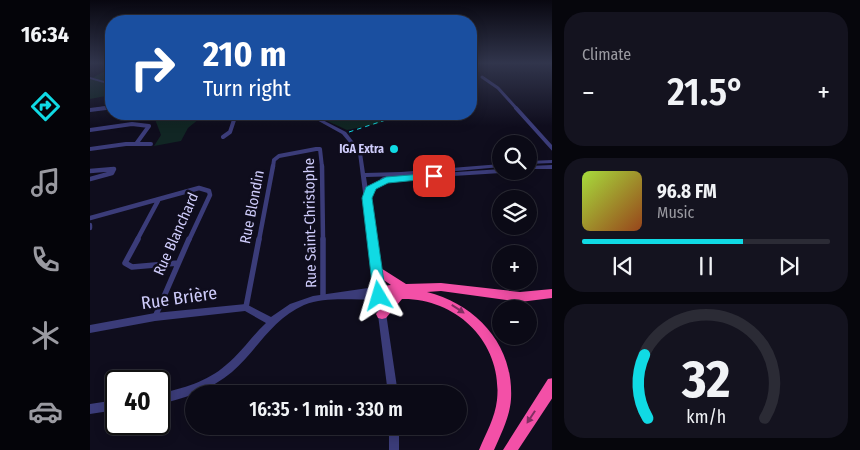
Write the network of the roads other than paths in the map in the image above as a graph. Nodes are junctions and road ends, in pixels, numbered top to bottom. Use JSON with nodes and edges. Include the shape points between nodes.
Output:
{"nodes":[{"id":1,"x":492,"y":84,"type":"edge"},
{"id":2,"x":105,"y":108,"type":"edge"},
{"id":3,"x":90,"y":110,"type":"edge"},
{"id":4,"x":234,"y":120,"type":"edge"},
{"id":5,"x":320,"y":120,"type":"edge"},
{"id":6,"x":90,"y":130,"type":"edge"},
{"id":7,"x":222,"y":137,"type":"dead end"},
{"id":8,"x":136,"y":144,"type":"junction"},
{"id":9,"x":151,"y":144,"type":"dead end"},
{"id":10,"x":90,"y":149,"type":"edge"},
{"id":11,"x":320,"y":149,"type":"joint"},
{"id":12,"x":552,"y":149,"type":"edge"},
{"id":13,"x":552,"y":162,"type":"edge"},
{"id":14,"x":537,"y":163,"type":"edge"},
{"id":15,"x":492,"y":166,"type":"edge"},
{"id":16,"x":552,"y":166,"type":"edge"},
{"id":17,"x":537,"y":167,"type":"edge"},
{"id":18,"x":90,"y":171,"type":"edge"},
{"id":19,"x":492,"y":171,"type":"edge"},
{"id":20,"x":364,"y":177,"type":"junction"},
{"id":21,"x":90,"y":179,"type":"edge"},
{"id":22,"x":391,"y":179,"type":"junction"},
{"id":23,"x":367,"y":198,"type":"junction"},
{"id":24,"x":159,"y":199,"type":"junction"},
{"id":25,"x":90,"y":218,"type":"edge"},
{"id":26,"x":178,"y":263,"type":"junction"},
{"id":27,"x":376,"y":269,"type":"junction"},
{"id":28,"x":401,"y":291,"type":"junction"},
{"id":29,"x":379,"y":293,"type":"junction"},
{"id":30,"x":552,"y":293,"type":"edge"},
{"id":31,"x":324,"y":297,"type":"junction"},
{"id":32,"x":246,"y":306,"type":"junction"},
{"id":33,"x":382,"y":314,"type":"junction"},
{"id":34,"x":155,"y":317,"type":"junction"},
{"id":35,"x":270,"y":321,"type":"junction"},
{"id":36,"x":90,"y":329,"type":"edge"},
{"id":37,"x":552,"y":384,"type":"edge"},
{"id":38,"x":391,"y":385,"type":"edge"},
{"id":39,"x":170,"y":397,"type":"edge"},
{"id":40,"x":105,"y":407,"type":"edge"},
{"id":41,"x":90,"y":409,"type":"edge"},
{"id":42,"x":394,"y":435,"type":"edge"},
{"id":43,"x":394,"y":450,"type":"edge"},
{"id":44,"x":486,"y":450,"type":"edge"},
{"id":45,"x":510,"y":450,"type":"edge"}],
"edges":[{"from":1,"to":12,"type":"street"},
{"from":2,"to":3,"type":"street"},
{"from":4,"to":7,"type":"street","via":[[230,132]]},
{"from":5,"to":20,"type":"street","via":[[348,136],[360,153]]},
{"from":6,"to":8,"type":"street","via":[[132,124],[149,126]]},
{"from":8,"to":9,"type":"street"},
{"from":8,"to":10,"type":"street"},
{"from":11,"to":31,"type":"street","name":"Rue Saint-Christophe"},
{"from":11,"to":32,"type":"street","name":"Rue Blondin","via":[[279,156],[274,160]]},
{"from":13,"to":14,"type":"street"},
{"from":15,"to":20,"type":"street"},
{"from":16,"to":17,"type":"street"},
{"from":18,"to":21,"type":"street","via":[[114,169],[112,173]]},
{"from":19,"to":22,"type":"street"},
{"from":20,"to":22,"type":"street"},
{"from":20,"to":23,"type":"street"},
{"from":22,"to":23,"type":"street","via":[[372,186]]},
{"from":23,"to":27,"type":"street"},
{"from":24,"to":25,"type":"street","name":"Rue Blanchard"},
{"from":24,"to":26,"type":"street","via":[[125,263],[132,267]]},
{"from":24,"to":26,"type":"street","name":"Rue Blanchard","via":[[199,188],[209,191],[210,195]]},
{"from":26,"to":34,"type":"street","name":"Rue Blanchard"},
{"from":27,"to":28,"type":"highway"},
{"from":27,"to":29,"type":"street"},
{"from":28,"to":29,"type":"highway"},
{"from":28,"to":30,"type":"highway","via":[[442,287],[514,297]]},
{"from":28,"to":33,"type":"highway"},
{"from":28,"to":44,"type":"highway","one_way":true,"via":[[452,306],[474,322],[493,346],[502,370],[505,391],[499,422]]},
{"from":29,"to":31,"type":"street"},
{"from":29,"to":33,"type":"street"},
{"from":31,"to":35,"type":"street","via":[[304,302]]},
{"from":32,"to":34,"type":"street","name":"Rue Brière"},
{"from":32,"to":35,"type":"street"},
{"from":33,"to":38,"type":"street"},
{"from":34,"to":36,"type":"street","name":"Rue Brière"},
{"from":35,"to":39,"type":"street","via":[[235,363],[184,394]]},
{"from":37,"to":45,"type":"highway","one_way":true},
{"from":40,"to":41,"type":"street"},
{"from":42,"to":43,"type":"street"}]}
